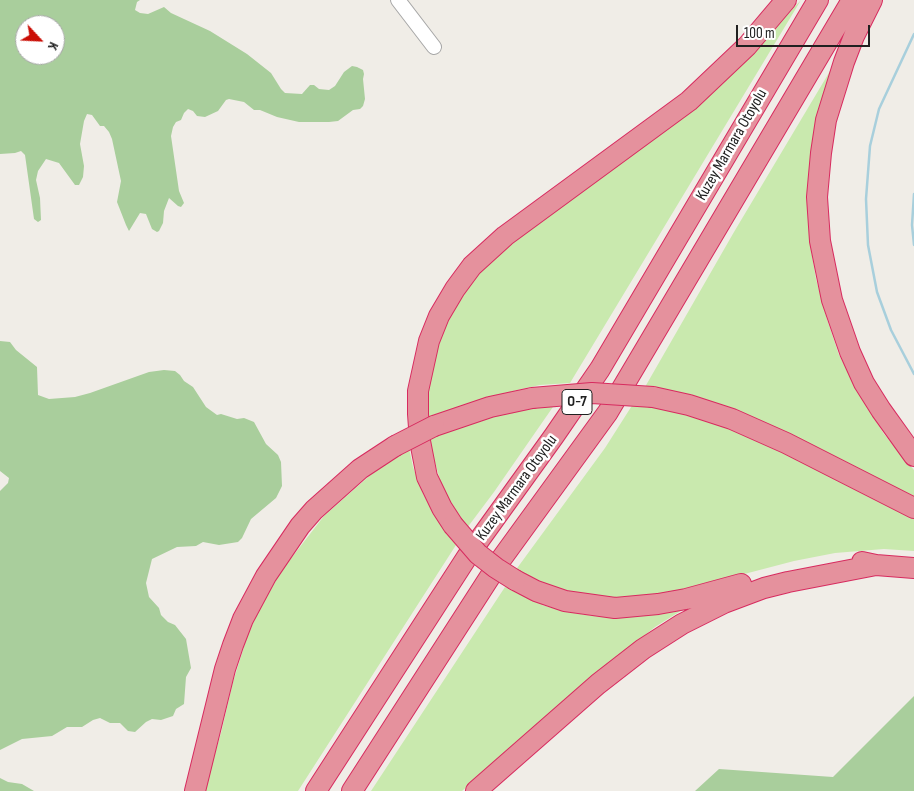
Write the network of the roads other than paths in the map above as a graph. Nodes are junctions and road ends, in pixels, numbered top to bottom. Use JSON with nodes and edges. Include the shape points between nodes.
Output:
{"nodes":[{"id":1,"x":398,"y":0,"type":"edge"},
{"id":2,"x":786,"y":0,"type":"edge"},
{"id":3,"x":818,"y":0,"type":"edge"},
{"id":4,"x":852,"y":0,"type":"edge"},
{"id":5,"x":872,"y":0,"type":"edge"},
{"id":6,"x":434,"y":47,"type":"dead end"},
{"id":7,"x":914,"y":456,"type":"edge"},
{"id":8,"x":914,"y":508,"type":"edge"},
{"id":9,"x":876,"y":565,"type":"junction"},
{"id":10,"x":914,"y":568,"type":"edge"},
{"id":11,"x":195,"y":791,"type":"edge"},
{"id":12,"x":316,"y":791,"type":"edge"},
{"id":13,"x":352,"y":791,"type":"edge"},
{"id":14,"x":476,"y":791,"type":"edge"}],
"edges":[{"from":1,"to":6,"type":"street"},
{"from":2,"to":9,"type":"highway","bridge":true,"via":[[747,46],[689,101],[505,236],[472,266],[454,289],[429,340],[420,377],[420,441],[427,477],[442,508],[478,554],[515,580],[565,601],[635,607],[686,598],[800,569],[856,562]]},
{"from":3,"to":12,"type":"highway","name":"Kuzey Marmara Otoyolu","number":"O-7","via":[[600,368],[466,558]]},
{"from":4,"to":13,"type":"highway","name":"Kuzey Marmara Otoyolu","number":"O-7","via":[[608,412],[502,558]]},
{"from":5,"to":7,"type":"highway","via":[[844,62],[826,120],[817,198],[820,240],[832,300],[850,352],[864,383]]},
{"from":8,"to":11,"type":"highway","bridge":true,"via":[[747,425],[653,397],[592,393],[532,398],[470,412],[434,426],[360,469],[324,500],[300,526],[266,576],[249,606],[225,669]]},
{"from":9,"to":10,"type":"highway"},
{"from":9,"to":14,"type":"highway","via":[[764,588],[724,602],[682,624],[598,684]]}]}
